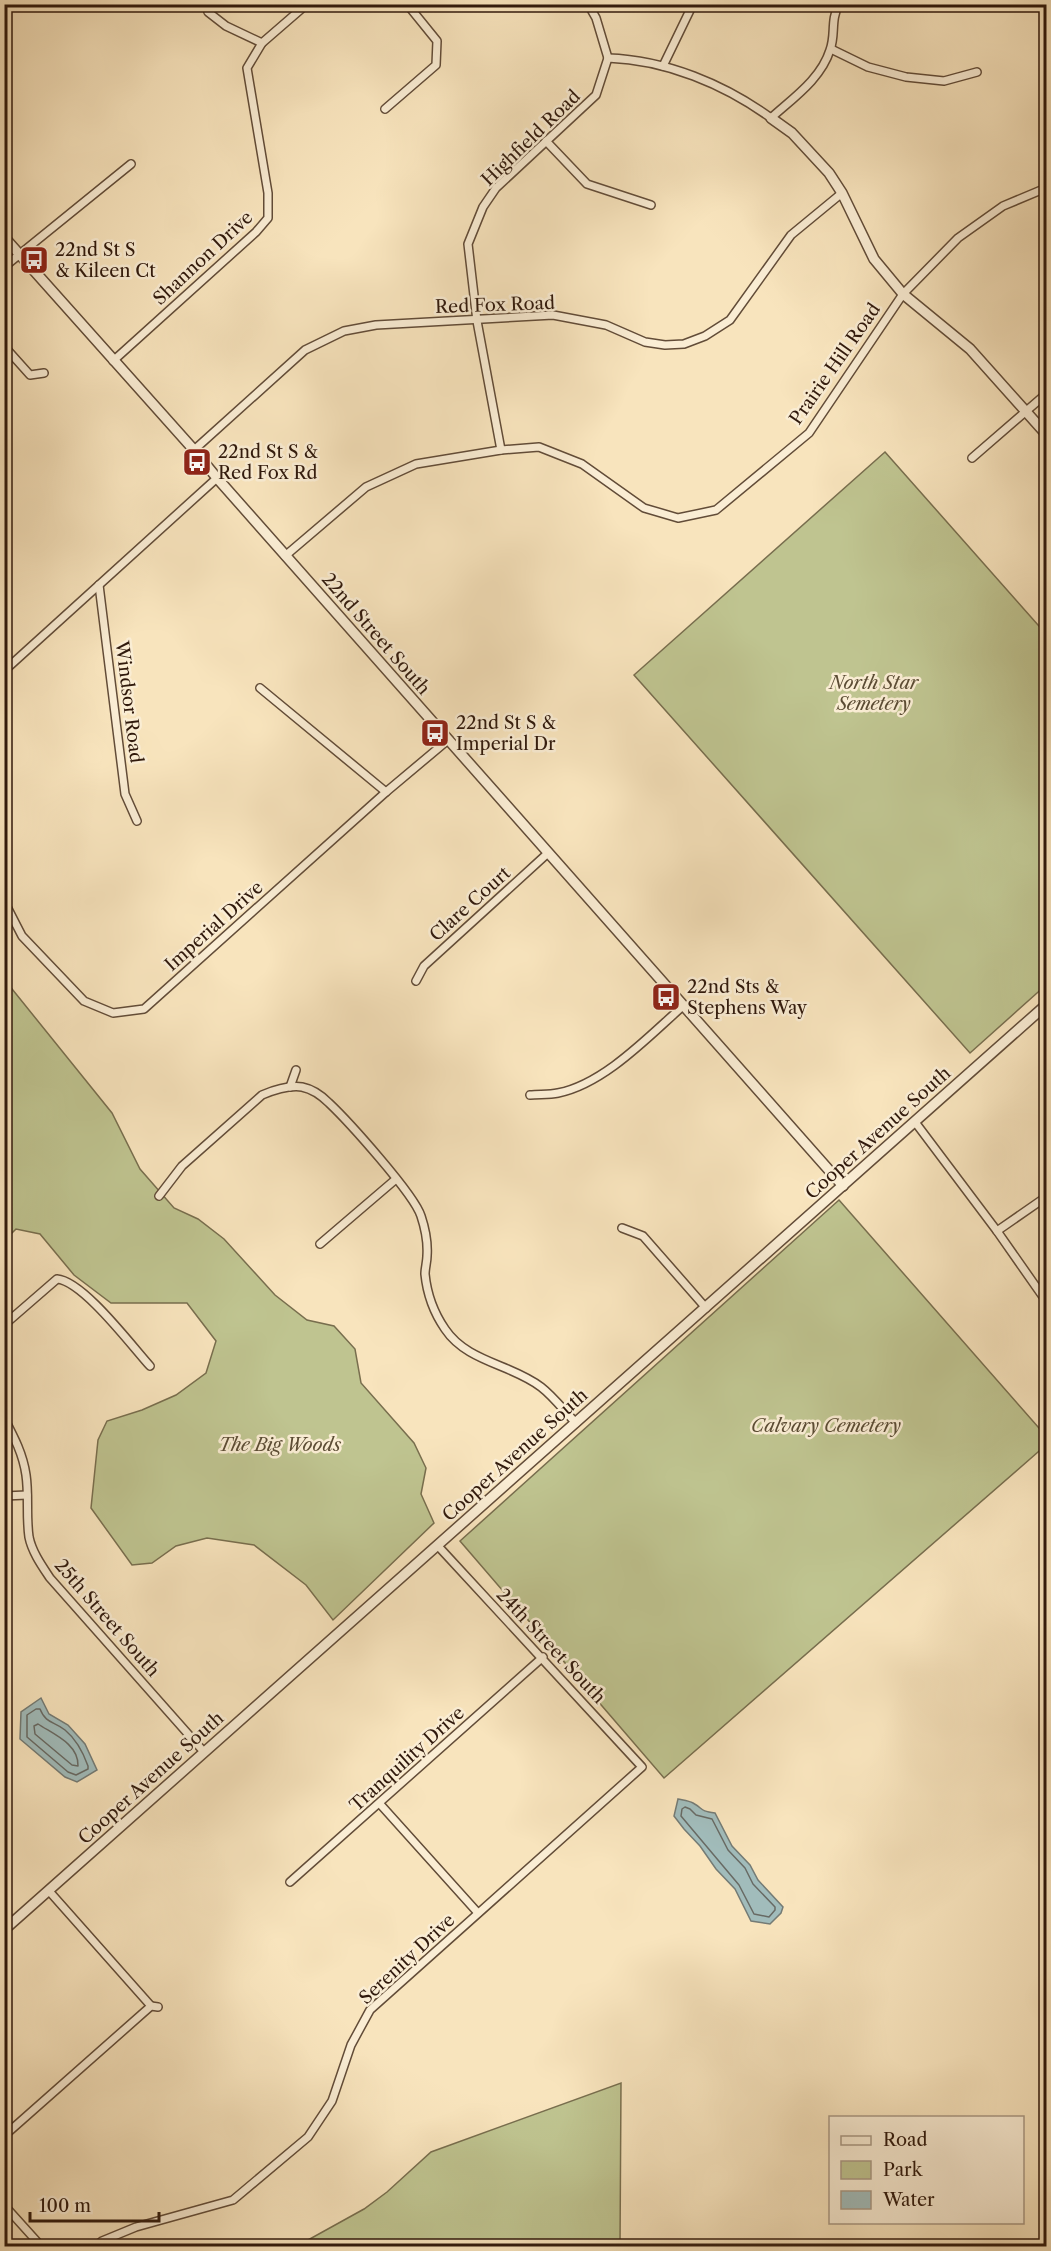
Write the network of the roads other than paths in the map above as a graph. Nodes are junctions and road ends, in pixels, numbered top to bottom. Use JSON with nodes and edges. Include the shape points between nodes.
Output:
{"nodes":[{"id":1,"x":307,"y":4,"type":"edge"},
{"id":2,"x":407,"y":4,"type":"edge"},
{"id":3,"x":588,"y":4,"type":"edge"},
{"id":4,"x":693,"y":4,"type":"edge"},
{"id":5,"x":839,"y":4,"type":"edge"},
{"id":6,"x":208,"y":12,"type":"dead end"},
{"id":7,"x":262,"y":43,"type":"junction"},
{"id":8,"x":831,"y":49,"type":"junction"},
{"id":9,"x":608,"y":58,"type":"junction"},
{"id":10,"x":663,"y":66,"type":"junction"},
{"id":11,"x":977,"y":72,"type":"dead end"},
{"id":12,"x":385,"y":109,"type":"dead end"},
{"id":13,"x":771,"y":118,"type":"junction"},
{"id":14,"x":546,"y":141,"type":"junction"},
{"id":15,"x":131,"y":164,"type":"dead end"},
{"id":16,"x":1047,"y":188,"type":"edge"},
{"id":17,"x":842,"y":193,"type":"junction"},
{"id":18,"x":651,"y":205,"type":"dead end"},
{"id":19,"x":4,"y":237,"type":"edge"},
{"id":20,"x":19,"y":254,"type":"junction"},
{"id":21,"x":4,"y":267,"type":"edge"},
{"id":22,"x":903,"y":294,"type":"junction"},
{"id":23,"x":477,"y":321,"type":"junction"},
{"id":24,"x":4,"y":346,"type":"edge"},
{"id":25,"x":113,"y":361,"type":"junction"},
{"id":26,"x":44,"y":373,"type":"dead end"},
{"id":27,"x":1047,"y":394,"type":"edge"},
{"id":28,"x":1027,"y":412,"type":"junction"},
{"id":29,"x":1047,"y":434,"type":"edge"},
{"id":30,"x":194,"y":450,"type":"junction"},
{"id":31,"x":501,"y":450,"type":"junction"},
{"id":32,"x":972,"y":458,"type":"dead end"},
{"id":33,"x":217,"y":478,"type":"junction"},
{"id":34,"x":285,"y":555,"type":"junction"},
{"id":35,"x":99,"y":585,"type":"junction"},
{"id":36,"x":4,"y":671,"type":"edge"},
{"id":37,"x":260,"y":688,"type":"dead end"},
{"id":38,"x":448,"y":740,"type":"junction"},
{"id":39,"x":386,"y":792,"type":"junction"},
{"id":40,"x":137,"y":821,"type":"dead end"},
{"id":41,"x":548,"y":853,"type":"junction"},
{"id":42,"x":4,"y":901,"type":"edge"},
{"id":43,"x":416,"y":981,"type":"dead end"},
{"id":44,"x":1047,"y":1005,"type":"edge"},
{"id":45,"x":683,"y":1006,"type":"junction"},
{"id":46,"x":296,"y":1070,"type":"dead end"},
{"id":47,"x":290,"y":1087,"type":"junction"},
{"id":48,"x":530,"y":1095,"type":"dead end"},
{"id":49,"x":915,"y":1122,"type":"junction"},
{"id":50,"x":396,"y":1179,"type":"junction"},
{"id":51,"x":843,"y":1186,"type":"junction"},
{"id":52,"x":159,"y":1196,"type":"dead end"},
{"id":53,"x":1047,"y":1197,"type":"edge"},
{"id":54,"x":622,"y":1228,"type":"dead end"},
{"id":55,"x":998,"y":1231,"type":"junction"},
{"id":56,"x":320,"y":1244,"type":"dead end"},
{"id":57,"x":1047,"y":1301,"type":"edge"},
{"id":58,"x":706,"y":1308,"type":"junction"},
{"id":59,"x":4,"y":1325,"type":"edge"},
{"id":60,"x":150,"y":1366,"type":"dead end"},
{"id":61,"x":4,"y":1418,"type":"edge"},
{"id":62,"x":576,"y":1424,"type":"junction"},
{"id":63,"x":27,"y":1495,"type":"junction"},
{"id":64,"x":4,"y":1496,"type":"edge"},
{"id":65,"x":438,"y":1546,"type":"junction"},
{"id":66,"x":543,"y":1658,"type":"junction"},
{"id":67,"x":204,"y":1752,"type":"junction"},
{"id":68,"x":642,"y":1767,"type":"joint"},
{"id":69,"x":380,"y":1804,"type":"junction"},
{"id":70,"x":290,"y":1882,"type":"dead end"},
{"id":71,"x":49,"y":1891,"type":"junction"},
{"id":72,"x":478,"y":1913,"type":"junction"},
{"id":73,"x":4,"y":1930,"type":"edge"},
{"id":74,"x":4,"y":2136,"type":"edge"},
{"id":75,"x":4,"y":2205,"type":"edge"},
{"id":76,"x":41,"y":2247,"type":"edge"},
{"id":77,"x":96,"y":2247,"type":"edge"}],
"edges":[{"from":1,"to":7,"type":"street","name":"Shannon Drive"},
{"from":2,"to":12,"type":"street","via":[[437,41],[436,65]]},
{"from":3,"to":9,"type":"street"},
{"from":4,"to":10,"type":"street"},
{"from":5,"to":8,"type":"street","via":[[833,15]]},
{"from":6,"to":7,"type":"street","via":[[226,26]]},
{"from":7,"to":25,"type":"street","name":"Shannon Drive","via":[[247,68],[268,193],[268,218]]},
{"from":8,"to":11,"type":"street","via":[[868,67],[906,77],[944,81]]},
{"from":8,"to":13,"type":"street","via":[[821,69]]},
{"from":9,"to":10,"type":"street"},
{"from":9,"to":14,"type":"street","name":"Highfield Road","via":[[596,95]]},
{"from":10,"to":13,"type":"street","via":[[724,89]]},
{"from":13,"to":17,"type":"street","via":[[805,147]]},
{"from":14,"to":18,"type":"street","via":[[587,183]]},
{"from":14,"to":23,"type":"street","name":"Highfield Road","via":[[496,188],[483,207],[468,244]]},
{"from":15,"to":20,"type":"street"},
{"from":16,"to":22,"type":"street","name":"Prairie Hill Road","via":[[1003,206],[958,238]]},
{"from":17,"to":22,"type":"street","via":[[874,259]]},
{"from":17,"to":23,"type":"street","name":"Red Fox Road","via":[[791,235],[730,320],[684,344],[645,342],[606,325],[552,315]]},
{"from":19,"to":20,"type":"street","name":"22nd Street South"},
{"from":20,"to":21,"type":"street"},
{"from":20,"to":25,"type":"street","name":"22nd Street South"},
{"from":22,"to":28,"type":"street","via":[[970,349]]},
{"from":22,"to":31,"type":"street","name":"Prairie Hill Road","via":[[808,433],[716,510],[678,518],[644,508],[582,464],[539,447]]},
{"from":23,"to":30,"type":"street","name":"Red Fox Road","via":[[376,325],[344,331],[305,350]]},
{"from":23,"to":31,"type":"street","name":"Highfield Road"},
{"from":24,"to":26,"type":"street","via":[[30,375]]},
{"from":25,"to":30,"type":"street","name":"22nd Street South"},
{"from":27,"to":28,"type":"street"},
{"from":28,"to":29,"type":"street"},
{"from":28,"to":32,"type":"street"},
{"from":30,"to":33,"type":"street","name":"22nd Street South"},
{"from":31,"to":34,"type":"street","name":"Prairie Hill Road","via":[[416,464],[366,487]]},
{"from":33,"to":34,"type":"street","name":"22nd Street South"},
{"from":33,"to":35,"type":"street"},
{"from":34,"to":38,"type":"street","name":"22nd Street South"},
{"from":35,"to":36,"type":"street"},
{"from":35,"to":40,"type":"street","name":"Windsor Road","via":[[125,794]]},
{"from":37,"to":39,"type":"street"},
{"from":38,"to":39,"type":"street","name":"Imperial Drive"},
{"from":38,"to":41,"type":"street","name":"22nd Street South"},
{"from":39,"to":42,"type":"street","name":"Imperial Drive","via":[[144,1009],[113,1013],[84,1001],[22,936]]},
{"from":41,"to":43,"type":"street","name":"Clare Court","via":[[424,966]]},
{"from":41,"to":45,"type":"street","name":"22nd Street South"},
{"from":44,"to":49,"type":"street","name":"Cooper Avenue South"},
{"from":45,"to":48,"type":"street","via":[[612,1068],[559,1093]]},
{"from":45,"to":51,"type":"street","name":"22nd Street South"},
{"from":46,"to":47,"type":"street"},
{"from":47,"to":50,"type":"street","via":[[313,1091],[328,1102]]},
{"from":47,"to":52,"type":"street","via":[[276,1089],[254,1101],[182,1166]]},
{"from":49,"to":51,"type":"street","name":"Cooper Avenue South"},
{"from":49,"to":55,"type":"street"},
{"from":50,"to":56,"type":"street"},
{"from":50,"to":62,"type":"street","via":[[420,1213],[427,1239],[425,1272],[429,1296],[445,1329],[474,1355],[541,1387]]},
{"from":51,"to":58,"type":"street","name":"Cooper Avenue South"},
{"from":53,"to":55,"type":"street"},
{"from":54,"to":58,"type":"street","via":[[643,1236]]},
{"from":55,"to":57,"type":"street"},
{"from":58,"to":62,"type":"street","name":"Cooper Avenue South"},
{"from":59,"to":60,"type":"street","via":[[57,1279],[70,1282],[81,1289]]},
{"from":61,"to":63,"type":"street","name":"25th Street South","via":[[23,1459]]},
{"from":62,"to":65,"type":"street","name":"Cooper Avenue South"},
{"from":63,"to":64,"type":"street"},
{"from":63,"to":67,"type":"street","name":"25th Street South","via":[[29,1538],[50,1578]]},
{"from":65,"to":66,"type":"street","name":"24th Street South"},
{"from":65,"to":67,"type":"street","name":"Cooper Avenue South"},
{"from":66,"to":68,"type":"street","name":"24th Street South"},
{"from":66,"to":69,"type":"street","name":"Tranquility Drive"},
{"from":67,"to":71,"type":"street","name":"Cooper Avenue South"},
{"from":68,"to":72,"type":"street","name":"Serenity Drive"},
{"from":69,"to":70,"type":"street","name":"Tranquility Drive"},
{"from":69,"to":72,"type":"street"},
{"from":71,"to":73,"type":"street","name":"Cooper Avenue South"},
{"from":71,"to":74,"type":"street","via":[[154,2007]]},
{"from":72,"to":77,"type":"street","name":"Serenity Drive","via":[[370,2010],[351,2045],[332,2101],[308,2137],[233,2200],[136,2227]]},
{"from":75,"to":76,"type":"street"}]}
